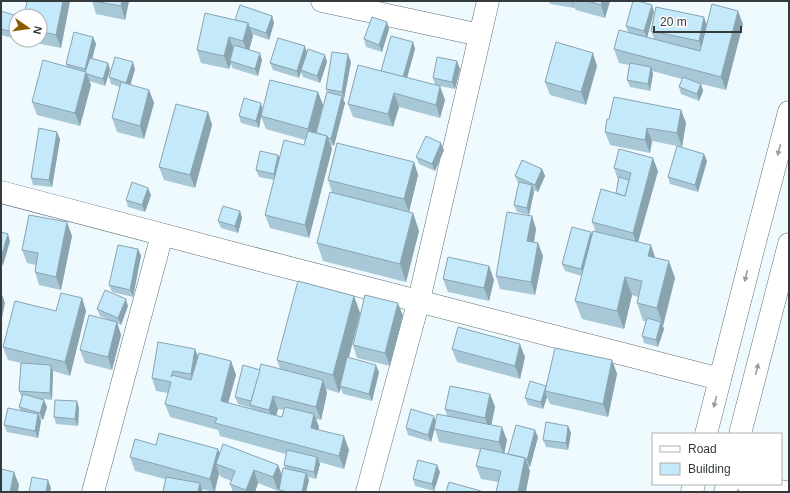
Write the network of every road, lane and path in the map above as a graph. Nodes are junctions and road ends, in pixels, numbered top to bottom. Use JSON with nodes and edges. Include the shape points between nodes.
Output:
{"nodes":[{"id":1,"x":322,"y":1,"type":"edge"},
{"id":2,"x":488,"y":1,"type":"edge"},
{"id":3,"x":480,"y":34,"type":"junction"},
{"id":4,"x":789,"y":112,"type":"edge"},
{"id":5,"x":1,"y":192,"type":"edge"},
{"id":6,"x":162,"y":235,"type":"junction"},
{"id":7,"x":789,"y":244,"type":"edge"},
{"id":8,"x":419,"y":300,"type":"junction"},
{"id":9,"x":720,"y":379,"type":"junction"},
{"id":10,"x":706,"y":433,"type":"edge"},
{"id":11,"x":740,"y":433,"type":"edge"},
{"id":12,"x":753,"y":485,"type":"edge"},
{"id":13,"x":93,"y":492,"type":"edge"},
{"id":14,"x":367,"y":492,"type":"edge"},
{"id":15,"x":785,"y":492,"type":"edge"}],
"edges":[{"from":1,"to":3,"type":"street"},
{"from":2,"to":3,"type":"street"},
{"from":3,"to":8,"type":"street"},
{"from":4,"to":9,"type":"street","one_way":true},
{"from":5,"to":6,"type":"street"},
{"from":6,"to":8,"type":"street"},
{"from":6,"to":13,"type":"street"},
{"from":11,"to":7,"type":"street","one_way":true},
{"from":8,"to":9,"type":"street"},
{"from":8,"to":14,"type":"street"},
{"from":9,"to":10,"type":"street","one_way":true},
{"from":12,"to":15,"type":"street"}]}
